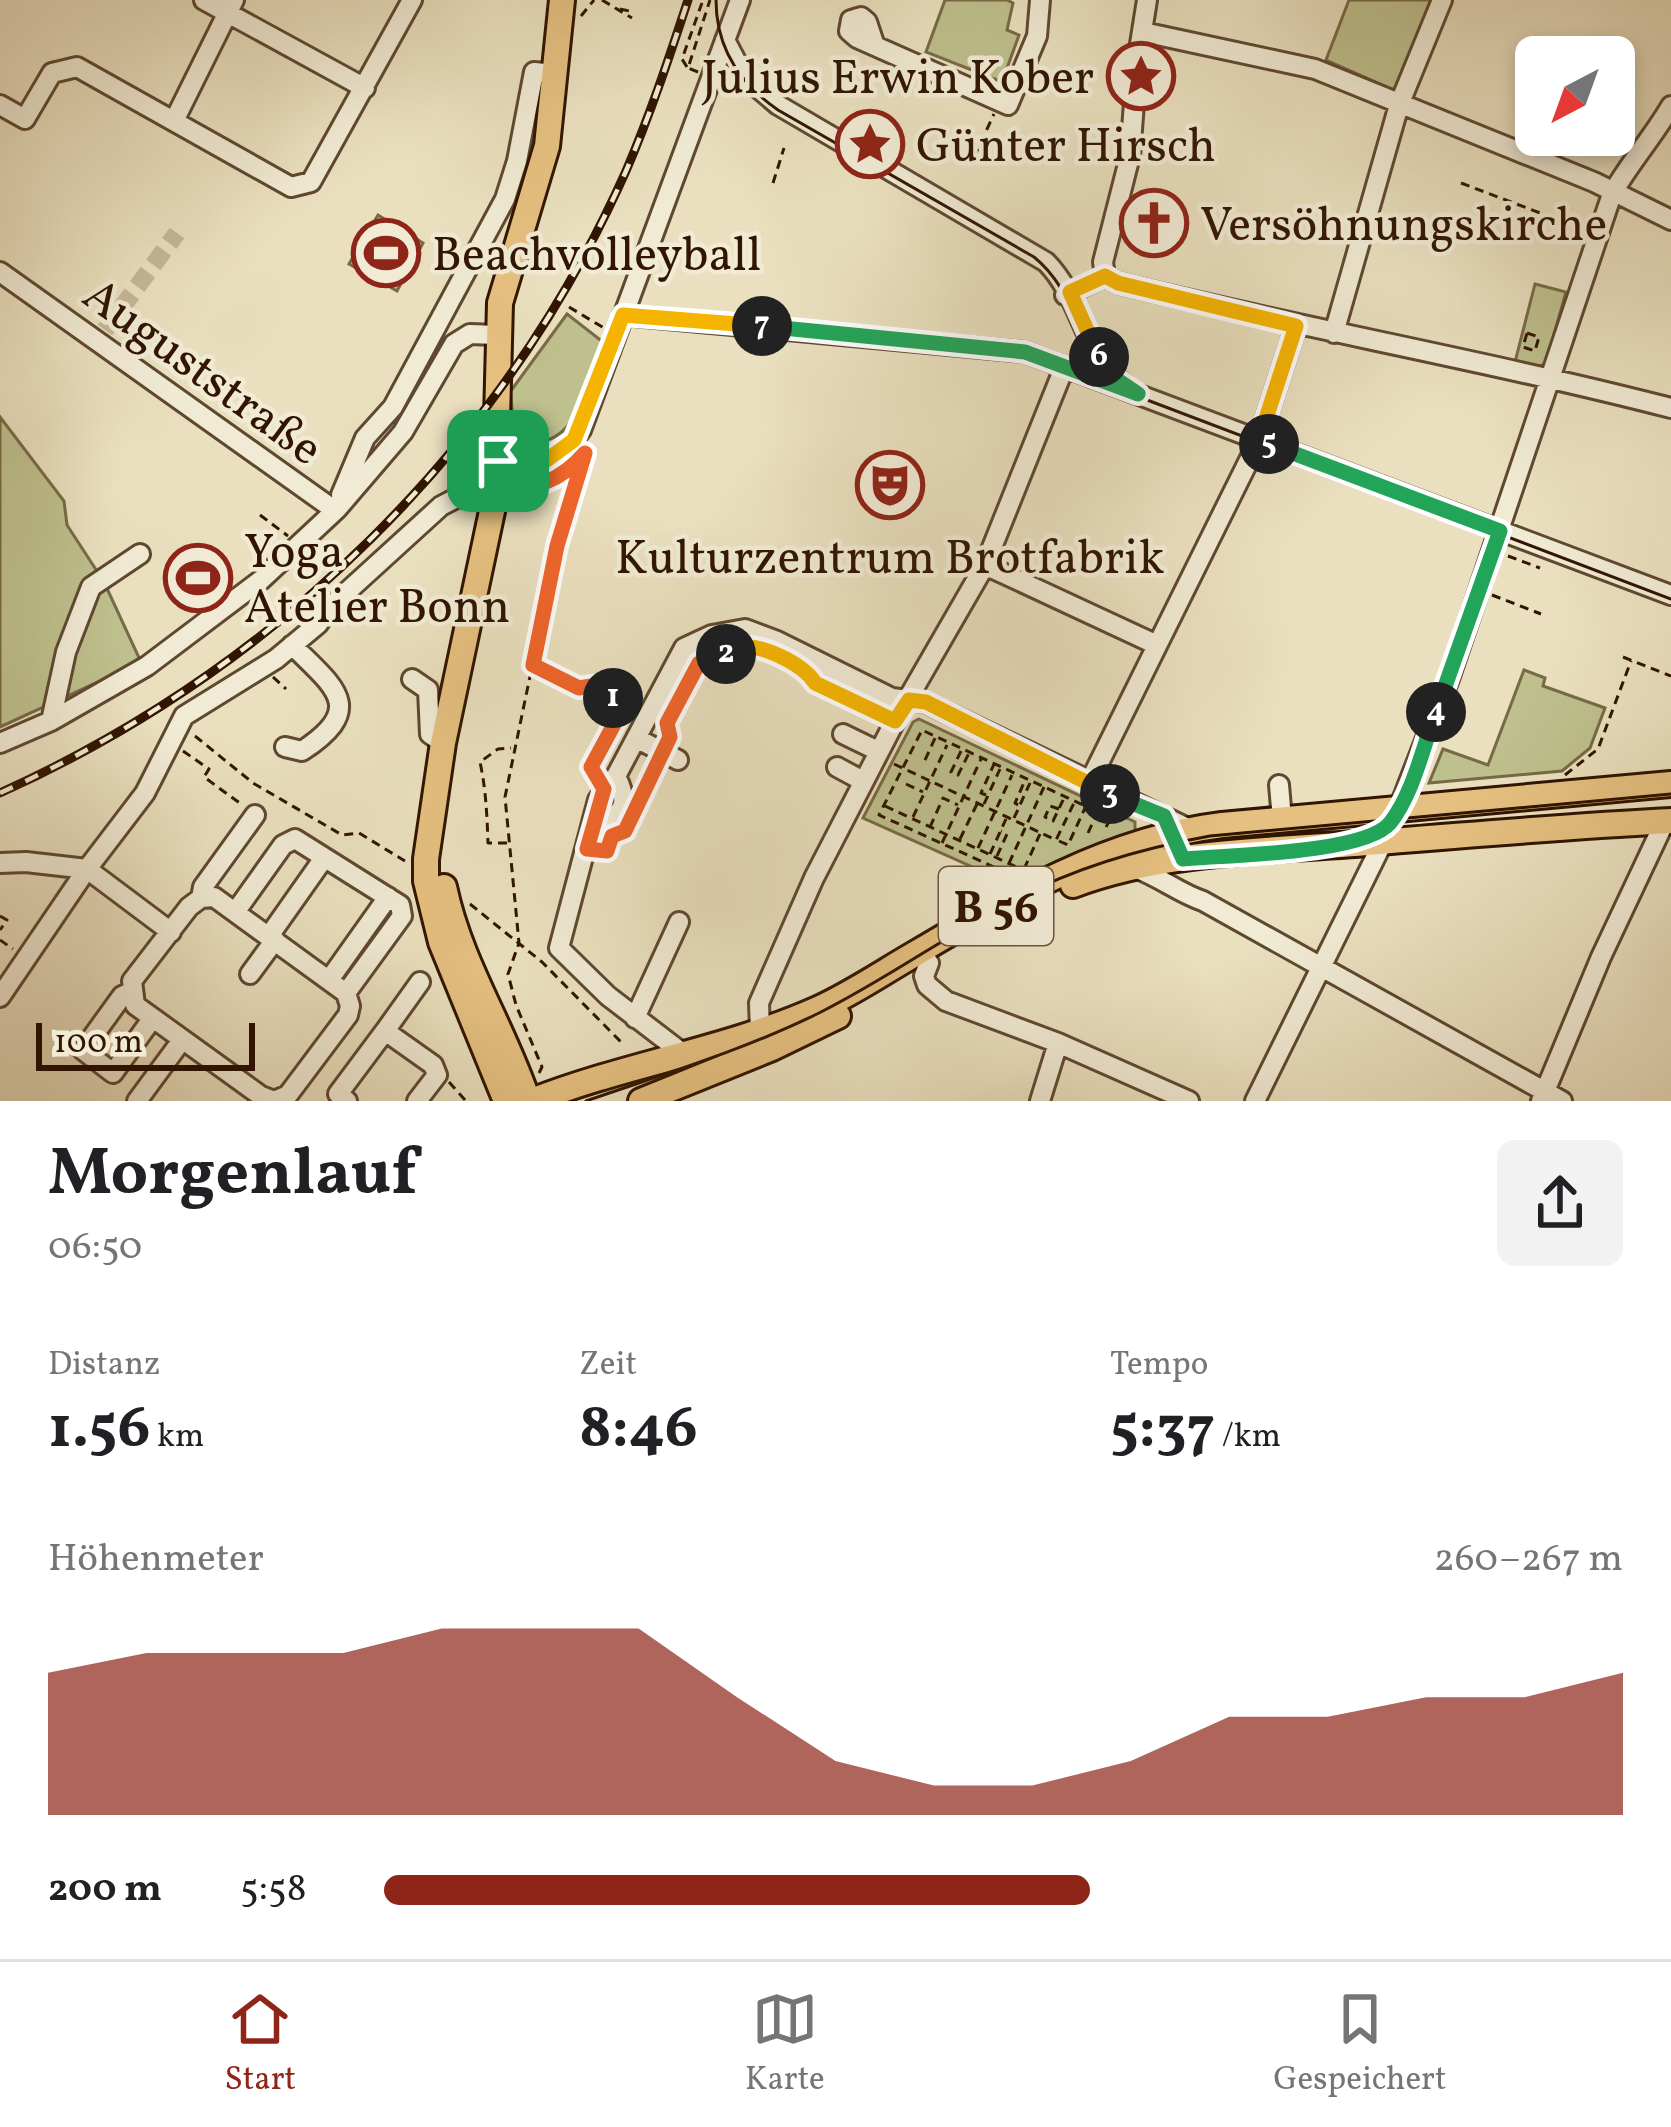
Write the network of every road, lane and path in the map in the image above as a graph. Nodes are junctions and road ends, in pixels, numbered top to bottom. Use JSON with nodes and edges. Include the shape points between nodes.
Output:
{"nodes":[{"id":1,"x":204,"y":0,"type":"edge"},
{"id":2,"x":412,"y":0,"type":"edge"},
{"id":3,"x":562,"y":0,"type":"edge"},
{"id":4,"x":602,"y":0,"type":"edge"},
{"id":5,"x":706,"y":0,"type":"edge"},
{"id":6,"x":740,"y":0,"type":"edge"},
{"id":7,"x":1040,"y":0,"type":"edge"},
{"id":8,"x":1147,"y":0,"type":"edge"},
{"id":9,"x":1442,"y":0,"type":"edge"},
{"id":10,"x":232,"y":7,"type":"edge"},
{"id":11,"x":633,"y":15,"type":"dead end"},
{"id":12,"x":1143,"y":32,"type":"junction"},
{"id":13,"x":725,"y":40,"type":"junction"},
{"id":14,"x":875,"y":46,"type":"dead end"},
{"id":15,"x":688,"y":68,"type":"junction"},
{"id":16,"x":556,"y":74,"type":"junction"},
{"id":17,"x":710,"y":76,"type":"junction"},
{"id":18,"x":364,"y":88,"type":"junction"},
{"id":19,"x":1000,"y":101,"type":"junction"},
{"id":20,"x":0,"y":105,"type":"edge"},
{"id":21,"x":1400,"y":105,"type":"junction"},
{"id":22,"x":1671,"y":106,"type":"edge"},
{"id":23,"x":174,"y":121,"type":"junction"},
{"id":24,"x":784,"y":148,"type":"dead end"},
{"id":25,"x":771,"y":155,"type":"dead end"},
{"id":26,"x":780,"y":158,"type":"junction"},
{"id":27,"x":974,"y":158,"type":"dead end"},
{"id":28,"x":772,"y":183,"type":"dead end"},
{"id":29,"x":1461,"y":183,"type":"dead end"},
{"id":30,"x":1612,"y":194,"type":"junction"},
{"id":31,"x":1671,"y":220,"type":"edge"},
{"id":32,"x":1598,"y":235,"type":"junction"},
{"id":33,"x":0,"y":272,"type":"edge"},
{"id":34,"x":1105,"y":276,"type":"junction"},
{"id":35,"x":1067,"y":293,"type":"junction"},
{"id":36,"x":569,"y":307,"type":"dead end"},
{"id":37,"x":623,"y":315,"type":"junction"},
{"id":38,"x":1296,"y":326,"type":"junction"},
{"id":39,"x":1334,"y":333,"type":"junction"},
{"id":40,"x":496,"y":334,"type":"junction"},
{"id":41,"x":616,"y":334,"type":"junction"},
{"id":42,"x":1064,"y":368,"type":"junction"},
{"id":43,"x":1552,"y":378,"type":"junction"},
{"id":44,"x":1138,"y":394,"type":"junction"},
{"id":45,"x":1671,"y":409,"type":"edge"},
{"id":46,"x":1259,"y":440,"type":"junction"},
{"id":47,"x":498,"y":476,"type":"junction"},
{"id":48,"x":333,"y":509,"type":"junction"},
{"id":49,"x":260,"y":515,"type":"dead end"},
{"id":50,"x":1497,"y":540,"type":"junction"},
{"id":51,"x":299,"y":544,"type":"junction"},
{"id":52,"x":140,"y":554,"type":"dead end"},
{"id":53,"x":985,"y":565,"type":"junction"},
{"id":54,"x":1540,"y":568,"type":"dead end"},
{"id":55,"x":1479,"y":590,"type":"junction"},
{"id":56,"x":1671,"y":595,"type":"edge"},
{"id":57,"x":1540,"y":614,"type":"dead end"},
{"id":58,"x":292,"y":645,"type":"junction"},
{"id":59,"x":1157,"y":645,"type":"junction"},
{"id":60,"x":759,"y":651,"type":"dead end"},
{"id":61,"x":1623,"y":657,"type":"dead end"},
{"id":62,"x":1631,"y":661,"type":"junction"},
{"id":63,"x":533,"y":665,"type":"junction"},
{"id":64,"x":808,"y":672,"type":"dead end"},
{"id":65,"x":1671,"y":676,"type":"edge"},
{"id":66,"x":412,"y":679,"type":"dead end"},
{"id":67,"x":276,"y":680,"type":"dead end"},
{"id":68,"x":286,"y":689,"type":"dead end"},
{"id":69,"x":909,"y":700,"type":"junction"},
{"id":70,"x":625,"y":704,"type":"junction"},
{"id":71,"x":652,"y":707,"type":"junction"},
{"id":72,"x":51,"y":721,"type":"junction"},
{"id":73,"x":895,"y":721,"type":"junction"},
{"id":74,"x":179,"y":724,"type":"junction"},
{"id":75,"x":843,"y":734,"type":"dead end"},
{"id":76,"x":936,"y":736,"type":"junction"},
{"id":77,"x":636,"y":738,"type":"junction"},
{"id":78,"x":948,"y":742,"type":"junction"},
{"id":79,"x":0,"y":743,"type":"edge"},
{"id":80,"x":443,"y":743,"type":"junction"},
{"id":81,"x":171,"y":744,"type":"junction"},
{"id":82,"x":285,"y":747,"type":"dead end"},
{"id":83,"x":513,"y":748,"type":"junction"},
{"id":84,"x":962,"y":748,"type":"junction"},
{"id":85,"x":969,"y":752,"type":"junction"},
{"id":86,"x":877,"y":754,"type":"junction"},
{"id":87,"x":670,"y":756,"type":"junction"},
{"id":88,"x":982,"y":758,"type":"junction"},
{"id":89,"x":925,"y":760,"type":"dead end"},
{"id":90,"x":994,"y":764,"type":"junction"},
{"id":91,"x":1001,"y":766,"type":"junction"},
{"id":92,"x":836,"y":767,"type":"dead end"},
{"id":93,"x":903,"y":768,"type":"junction"},
{"id":94,"x":1013,"y":772,"type":"junction"},
{"id":95,"x":1029,"y":780,"type":"junction"},
{"id":96,"x":863,"y":781,"type":"junction"},
{"id":97,"x":930,"y":781,"type":"junction"},
{"id":98,"x":610,"y":783,"type":"junction"},
{"id":99,"x":1089,"y":783,"type":"junction"},
{"id":100,"x":906,"y":784,"type":"dead end"},
{"id":101,"x":1664,"y":784,"type":"edge"},
{"id":102,"x":1279,"y":785,"type":"dead end"},
{"id":103,"x":1044,"y":787,"type":"junction"},
{"id":104,"x":925,"y":793,"type":"junction"},
{"id":105,"x":1540,"y":794,"type":"junction"},
{"id":106,"x":988,"y":796,"type":"junction"},
{"id":107,"x":1065,"y":796,"type":"junction"},
{"id":108,"x":964,"y":797,"type":"junction"},
{"id":109,"x":1075,"y":801,"type":"junction"},
{"id":110,"x":980,"y":804,"type":"junction"},
{"id":111,"x":884,"y":806,"type":"junction"},
{"id":112,"x":960,"y":806,"type":"junction"},
{"id":113,"x":1086,"y":806,"type":"junction"},
{"id":114,"x":1399,"y":808,"type":"junction"},
{"id":115,"x":1058,"y":809,"type":"dead end"},
{"id":116,"x":634,"y":812,"type":"dead end"},
{"id":117,"x":995,"y":812,"type":"junction"},
{"id":118,"x":1098,"y":812,"type":"junction"},
{"id":119,"x":255,"y":814,"type":"joint"},
{"id":120,"x":913,"y":819,"type":"junction"},
{"id":121,"x":1010,"y":819,"type":"junction"},
{"id":122,"x":1282,"y":819,"type":"junction"},
{"id":123,"x":1668,"y":821,"type":"edge"},
{"id":124,"x":1026,"y":826,"type":"junction"},
{"id":125,"x":930,"y":827,"type":"junction"},
{"id":126,"x":1106,"y":827,"type":"dead end"},
{"id":127,"x":625,"y":831,"type":"dead end"},
{"id":128,"x":1000,"y":831,"type":"junction"},
{"id":129,"x":1040,"y":832,"type":"junction"},
{"id":130,"x":1088,"y":833,"type":"dead end"},
{"id":131,"x":1007,"y":834,"type":"junction"},
{"id":132,"x":946,"y":835,"type":"junction"},
{"id":133,"x":1019,"y":840,"type":"junction"},
{"id":134,"x":1056,"y":840,"type":"junction"},
{"id":135,"x":960,"y":841,"type":"junction"},
{"id":136,"x":1383,"y":842,"type":"junction"},
{"id":137,"x":507,"y":843,"type":"junction"},
{"id":138,"x":942,"y":844,"type":"junction"},
{"id":139,"x":1349,"y":844,"type":"junction"},
{"id":140,"x":1170,"y":846,"type":"junction"},
{"id":141,"x":587,"y":849,"type":"junction"},
{"id":142,"x":977,"y":849,"type":"junction"},
{"id":143,"x":990,"y":855,"type":"junction"},
{"id":144,"x":325,"y":858,"type":"junction"},
{"id":145,"x":996,"y":858,"type":"junction"},
{"id":146,"x":0,"y":863,"type":"edge"},
{"id":147,"x":1009,"y":864,"type":"junction"},
{"id":148,"x":413,"y":867,"type":"dead end"},
{"id":149,"x":87,"y":869,"type":"junction"},
{"id":150,"x":1005,"y":871,"type":"junction"},
{"id":151,"x":1024,"y":871,"type":"junction"},
{"id":152,"x":388,"y":897,"type":"junction"},
{"id":153,"x":201,"y":898,"type":"junction"},
{"id":154,"x":466,"y":901,"type":"dead end"},
{"id":155,"x":1203,"y":901,"type":"junction"},
{"id":156,"x":236,"y":911,"type":"junction"},
{"id":157,"x":0,"y":916,"type":"edge"},
{"id":158,"x":679,"y":922,"type":"dead end"},
{"id":159,"x":0,"y":930,"type":"edge"},
{"id":160,"x":170,"y":932,"type":"junction"},
{"id":161,"x":272,"y":938,"type":"junction"},
{"id":162,"x":519,"y":943,"type":"junction"},
{"id":163,"x":929,"y":963,"type":"junction"},
{"id":164,"x":1322,"y":970,"type":"junction"},
{"id":165,"x":250,"y":974,"type":"dead end"},
{"id":166,"x":329,"y":980,"type":"junction"},
{"id":167,"x":420,"y":982,"type":"dead end"},
{"id":168,"x":130,"y":992,"type":"junction"},
{"id":169,"x":0,"y":997,"type":"edge"},
{"id":170,"x":348,"y":1004,"type":"junction"},
{"id":171,"x":152,"y":1019,"type":"junction"},
{"id":172,"x":631,"y":1028,"type":"junction"},
{"id":173,"x":760,"y":1030,"type":"junction"},
{"id":174,"x":385,"y":1031,"type":"junction"},
{"id":175,"x":182,"y":1040,"type":"junction"},
{"id":176,"x":1058,"y":1043,"type":"junction"},
{"id":177,"x":498,"y":1052,"type":"junction"},
{"id":178,"x":685,"y":1055,"type":"junction"},
{"id":179,"x":542,"y":1067,"type":"dead end"},
{"id":180,"x":306,"y":1070,"type":"junction"},
{"id":181,"x":437,"y":1075,"type":"junction"},
{"id":182,"x":581,"y":1082,"type":"junction"},
{"id":183,"x":343,"y":1098,"type":"edge"},
{"id":184,"x":1549,"y":1099,"type":"edge"},
{"id":185,"x":137,"y":1101,"type":"edge"},
{"id":186,"x":417,"y":1101,"type":"edge"},
{"id":187,"x":466,"y":1101,"type":"edge"},
{"id":188,"x":482,"y":1101,"type":"edge"},
{"id":189,"x":506,"y":1101,"type":"edge"},
{"id":190,"x":530,"y":1101,"type":"edge"},
{"id":191,"x":641,"y":1101,"type":"edge"},
{"id":192,"x":1040,"y":1101,"type":"edge"},
{"id":193,"x":1190,"y":1101,"type":"edge"},
{"id":194,"x":1255,"y":1101,"type":"edge"}],
"edges":[{"from":1,"to":10,"type":"street"},
{"from":2,"to":18,"type":"street"},
{"from":3,"to":16,"type":"main road"},
{"from":4,"to":11,"type":"path"},
{"from":5,"to":15,"type":"path"},
{"from":5,"to":15,"type":"path","via":[[682,59]]},
{"from":6,"to":13,"type":"street"},
{"from":7,"to":19,"type":"street","via":[[1037,36],[1008,105]]},
{"from":8,"to":12,"type":"street"},
{"from":9,"to":21,"type":"street"},
{"from":10,"to":18,"type":"street"},
{"from":10,"to":23,"type":"street"},
{"from":12,"to":21,"type":"street","via":[[1315,69]]},
{"from":12,"to":34,"type":"street","via":[[1130,156]]},
{"from":13,"to":17,"type":"street"},
{"from":13,"to":35,"type":"street","via":[[744,76],[778,105],[1025,247]]},
{"from":14,"to":19,"type":"street"},
{"from":15,"to":17,"type":"path"},
{"from":16,"to":40,"type":"main road","via":[[543,165]]},
{"from":16,"to":48,"type":"street","via":[[534,72],[505,200],[393,407],[364,438]]},
{"from":17,"to":37,"type":"street"},
{"from":18,"to":23,"type":"street","via":[[311,182],[291,187]]},
{"from":19,"to":27,"type":"path"},
{"from":20,"to":23,"type":"street","via":[[25,119],[52,73],[77,67]]},
{"from":21,"to":30,"type":"street"},
{"from":21,"to":39,"type":"street"},
{"from":22,"to":30,"type":"street"},
{"from":24,"to":26,"type":"path"},
{"from":25,"to":26,"type":"path"},
{"from":26,"to":28,"type":"path"},
{"from":29,"to":32,"type":"path"},
{"from":30,"to":31,"type":"street"},
{"from":30,"to":32,"type":"street"},
{"from":32,"to":43,"type":"street"},
{"from":33,"to":48,"type":"street","name":"Auguststraße","via":[[101,336]]},
{"from":34,"to":35,"type":"street"},
{"from":34,"to":38,"type":"street"},
{"from":35,"to":44,"type":"street","via":[[1103,364]]},
{"from":36,"to":41,"type":"path"},
{"from":37,"to":41,"type":"street"},
{"from":37,"to":42,"type":"street","via":[[1025,352]]},
{"from":38,"to":39,"type":"street"},
{"from":38,"to":46,"type":"street"},
{"from":39,"to":43,"type":"street"},
{"from":40,"to":47,"type":"main road"},
{"from":40,"to":48,"type":"street","name":"Auguststraße","via":[[470,334],[454,344],[403,432]]},
{"from":41,"to":47,"type":"street","via":[[574,440],[544,462]]},
{"from":42,"to":44,"type":"street"},
{"from":42,"to":53,"type":"street"},
{"from":43,"to":45,"type":"street"},
{"from":43,"to":50,"type":"street"},
{"from":44,"to":46,"type":"street"},
{"from":46,"to":50,"type":"street"},
{"from":46,"to":59,"type":"street"},
{"from":47,"to":58,"type":"street","via":[[441,506]]},
{"from":47,"to":63,"type":"path","via":[[520,490],[568,473],[585,453]]},
{"from":47,"to":80,"type":"main road"},
{"from":48,"to":51,"type":"street"},
{"from":49,"to":51,"type":"path"},
{"from":50,"to":54,"type":"path"},
{"from":50,"to":55,"type":"street"},
{"from":50,"to":56,"type":"street"},
{"from":51,"to":72,"type":"street","via":[[192,634]]},
{"from":52,"to":72,"type":"street","via":[[91,587]]},
{"from":53,"to":59,"type":"street"},
{"from":53,"to":69,"type":"street"},
{"from":55,"to":57,"type":"path"},
{"from":55,"to":114,"type":"street"},
{"from":58,"to":74,"type":"street"},
{"from":58,"to":82,"type":"street","via":[[342,702],[340,716],[310,746]]},
{"from":59,"to":99,"type":"street"},
{"from":60,"to":87,"type":"path","via":[[746,647],[699,663],[667,723]]},
{"from":61,"to":62,"type":"path"},
{"from":62,"to":65,"type":"path"},
{"from":62,"to":105,"type":"path","via":[[1598,749]]},
{"from":63,"to":70,"type":"path"},
{"from":63,"to":83,"type":"path"},
{"from":64,"to":73,"type":"path","via":[[815,683]]},
{"from":66,"to":80,"type":"street","via":[[428,690],[430,734]]},
{"from":67,"to":68,"type":"path"},
{"from":69,"to":71,"type":"street","via":[[745,629],[684,648]]},
{"from":69,"to":73,"type":"street"},
{"from":69,"to":99,"type":"street"},
{"from":70,"to":71,"type":"path","via":[[636,699]]},
{"from":70,"to":98,"type":"path","via":[[591,767]]},
{"from":71,"to":77,"type":"street"},
{"from":72,"to":79,"type":"street"},
{"from":73,"to":86,"type":"street"},
{"from":74,"to":81,"type":"street"},
{"from":74,"to":148,"type":"path","via":[[254,783]]},
{"from":75,"to":86,"type":"street"},
{"from":76,"to":78,"type":"path"},
{"from":76,"to":89,"type":"path"},
{"from":76,"to":93,"type":"path","via":[[922,730]]},
{"from":77,"to":87,"type":"street"},
{"from":77,"to":98,"type":"street"},
{"from":78,"to":84,"type":"path"},
{"from":78,"to":97,"type":"path"},
{"from":80,"to":177,"type":"main road","via":[[426,881]]},
{"from":81,"to":119,"type":"path"},
{"from":81,"to":149,"type":"street"},
{"from":83,"to":137,"type":"path"},
{"from":83,"to":137,"type":"path","via":[[479,762],[488,843]]},
{"from":84,"to":85,"type":"path"},
{"from":84,"to":85,"type":"path","via":[[950,772],[958,776]]},
{"from":85,"to":88,"type":"path"},
{"from":86,"to":93,"type":"path"},
{"from":86,"to":96,"type":"street"},
{"from":87,"to":116,"type":"path"},
{"from":88,"to":90,"type":"path"},
{"from":88,"to":108,"type":"path"},
{"from":90,"to":91,"type":"path"},
{"from":90,"to":106,"type":"path","via":[[981,793]]},
{"from":91,"to":94,"type":"path"},
{"from":91,"to":106,"type":"path"},
{"from":92,"to":96,"type":"street"},
{"from":93,"to":97,"type":"path"},
{"from":93,"to":111,"type":"path"},
{"from":94,"to":95,"type":"path"},
{"from":94,"to":117,"type":"path"},
{"from":95,"to":103,"type":"path"},
{"from":95,"to":121,"type":"path"},
{"from":96,"to":173,"type":"street","via":[[759,1003]]},
{"from":97,"to":104,"type":"path"},
{"from":97,"to":108,"type":"path"},
{"from":98,"to":141,"type":"street","via":[[624,808],[596,819]]},
{"from":99,"to":140,"type":"street","via":[[1142,809]]},
{"from":100,"to":104,"type":"path"},
{"from":101,"to":105,"type":"main road","number":"B 56"},
{"from":102,"to":122,"type":"street"},
{"from":103,"to":107,"type":"path"},
{"from":103,"to":124,"type":"path"},
{"from":104,"to":120,"type":"path"},
{"from":105,"to":114,"type":"main road","number":"B 56"},
{"from":106,"to":110,"type":"path"},
{"from":107,"to":109,"type":"path"},
{"from":107,"to":115,"type":"path"},
{"from":108,"to":110,"type":"path"},
{"from":108,"to":112,"type":"path"},
{"from":109,"to":113,"type":"path"},
{"from":109,"to":134,"type":"path"},
{"from":110,"to":117,"type":"path"},
{"from":110,"to":135,"type":"path"},
{"from":111,"to":120,"type":"path"},
{"from":111,"to":138,"type":"path","via":[[879,815]]},
{"from":112,"to":125,"type":"path","via":[[943,798]]},
{"from":112,"to":132,"type":"path"},
{"from":113,"to":118,"type":"path"},
{"from":113,"to":134,"type":"path","via":[[1067,845]]},
{"from":114,"to":122,"type":"main road","number":"B 56"},
{"from":114,"to":139,"type":"street","via":[[1386,827]]},
{"from":117,"to":121,"type":"path"},
{"from":117,"to":142,"type":"path"},
{"from":118,"to":126,"type":"path","via":[[1111,818]]},
{"from":118,"to":130,"type":"path"},
{"from":119,"to":153,"type":"street"},
{"from":120,"to":125,"type":"path"},
{"from":121,"to":124,"type":"path"},
{"from":121,"to":128,"type":"path"},
{"from":122,"to":140,"type":"main road","number":"B 56"},
{"from":123,"to":136,"type":"main road","number":"B 56"},
{"from":123,"to":184,"type":"street","via":[[1601,958]]},
{"from":124,"to":129,"type":"path"},
{"from":124,"to":133,"type":"path"},
{"from":125,"to":132,"type":"path"},
{"from":127,"to":141,"type":"path","via":[[612,836],[607,851]]},
{"from":128,"to":131,"type":"path"},
{"from":128,"to":143,"type":"path"},
{"from":129,"to":134,"type":"path"},
{"from":129,"to":151,"type":"path"},
{"from":131,"to":133,"type":"path"},
{"from":131,"to":145,"type":"path"},
{"from":132,"to":135,"type":"path"},
{"from":132,"to":138,"type":"path"},
{"from":133,"to":147,"type":"path"},
{"from":135,"to":142,"type":"path"},
{"from":136,"to":139,"type":"main road","number":"B 56"},
{"from":136,"to":164,"type":"street"},
{"from":137,"to":162,"type":"path"},
{"from":138,"to":150,"type":"path"},
{"from":139,"to":140,"type":"main road","number":"B 56"},
{"from":140,"to":155,"type":"street"},
{"from":140,"to":155,"type":"street","via":[[1184,895]]},
{"from":140,"to":163,"type":"main road","number":"B 56","via":[[1066,888]]},
{"from":140,"to":173,"type":"main road","number":"B 56","via":[[1101,856],[1016,894],[833,1001]]},
{"from":141,"to":172,"type":"street","via":[[559,948]]},
{"from":142,"to":143,"type":"path"},
{"from":143,"to":145,"type":"path"},
{"from":144,"to":152,"type":"street"},
{"from":144,"to":156,"type":"street","via":[[295,839],[283,845]]},
{"from":144,"to":161,"type":"street"},
{"from":145,"to":147,"type":"path"},
{"from":146,"to":149,"type":"street"},
{"from":147,"to":150,"type":"path"},
{"from":147,"to":151,"type":"path"},
{"from":149,"to":160,"type":"street"},
{"from":149,"to":169,"type":"street"},
{"from":150,"to":151,"type":"path"},
{"from":152,"to":166,"type":"street"},
{"from":152,"to":170,"type":"street","via":[[402,916]]},
{"from":153,"to":156,"type":"street"},
{"from":153,"to":160,"type":"street"},
{"from":154,"to":162,"type":"path"},
{"from":155,"to":164,"type":"street"},
{"from":156,"to":161,"type":"street"},
{"from":157,"to":159,"type":"path","via":[[7,920]]},
{"from":158,"to":172,"type":"street"},
{"from":160,"to":168,"type":"street"},
{"from":161,"to":165,"type":"street"},
{"from":161,"to":166,"type":"street"},
{"from":162,"to":172,"type":"path","via":[[622,1042]]},
{"from":162,"to":179,"type":"path","via":[[508,974]]},
{"from":163,"to":176,"type":"street","via":[[927,985],[946,1001]]},
{"from":163,"to":191,"type":"main road","number":"B 56","via":[[828,1022]]},
{"from":164,"to":184,"type":"street"},
{"from":164,"to":194,"type":"street"},
{"from":166,"to":170,"type":"street"},
{"from":167,"to":174,"type":"street"},
{"from":168,"to":171,"type":"street"},
{"from":168,"to":171,"type":"street","via":[[83,1050],[113,1072]]},
{"from":170,"to":180,"type":"street"},
{"from":171,"to":175,"type":"street"},
{"from":172,"to":178,"type":"street"},
{"from":173,"to":178,"type":"main road","number":"B 56"},
{"from":174,"to":181,"type":"street"},
{"from":174,"to":183,"type":"street"},
{"from":175,"to":180,"type":"street","via":[[274,1101]]},
{"from":175,"to":185,"type":"street"},
{"from":176,"to":192,"type":"street"},
{"from":176,"to":193,"type":"street"},
{"from":177,"to":182,"type":"main road"},
{"from":177,"to":188,"type":"main road"},
{"from":177,"to":189,"type":"main road"},
{"from":177,"to":190,"type":"main road"},
{"from":178,"to":182,"type":"main road","number":"B 56"},
{"from":180,"to":183,"type":"street"},
{"from":181,"to":186,"type":"street"},
{"from":181,"to":187,"type":"path"},
{"from":182,"to":190,"type":"main road","number":"B 56"}]}
